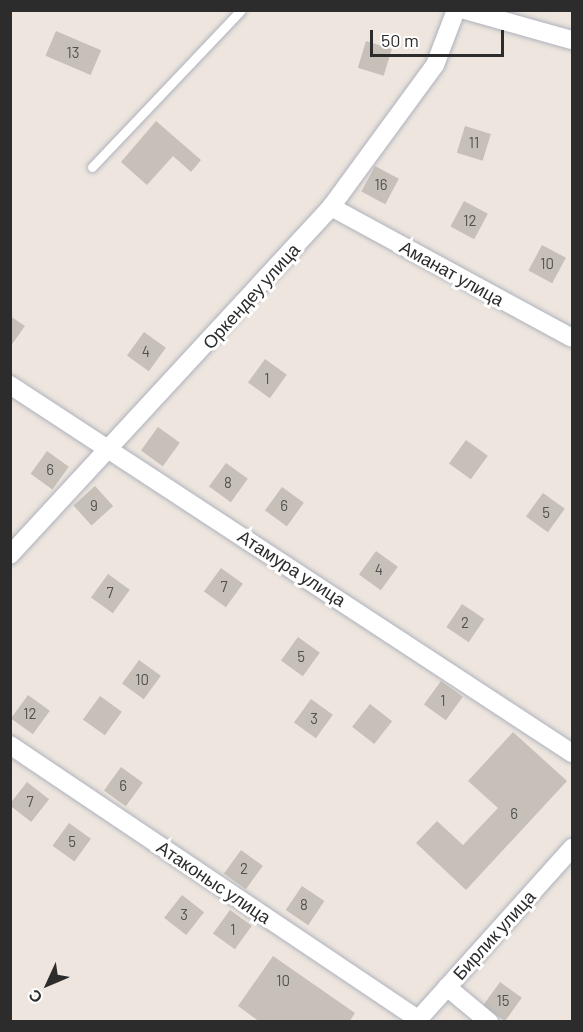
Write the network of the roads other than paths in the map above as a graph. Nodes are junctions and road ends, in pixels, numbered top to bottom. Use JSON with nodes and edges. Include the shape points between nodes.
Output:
{"nodes":[{"id":1,"x":241,"y":10,"type":"edge"},
{"id":2,"x":456,"y":10,"type":"edge"},
{"id":3,"x":465,"y":10,"type":"edge"},
{"id":4,"x":573,"y":40,"type":"edge"},
{"id":5,"x":92,"y":167,"type":"dead end"},
{"id":6,"x":331,"y":207,"type":"junction"},
{"id":7,"x":573,"y":338,"type":"edge"},
{"id":8,"x":10,"y":385,"type":"edge"},
{"id":9,"x":112,"y":450,"type":"junction"},
{"id":10,"x":10,"y":555,"type":"edge"},
{"id":11,"x":10,"y":745,"type":"edge"},
{"id":12,"x":573,"y":753,"type":"edge"},
{"id":13,"x":573,"y":848,"type":"edge"},
{"id":14,"x":447,"y":987,"type":"junction"},
{"id":15,"x":417,"y":1020,"type":"edge"},
{"id":16,"x":489,"y":1022,"type":"edge"}],
"edges":[{"from":1,"to":5,"type":"lane"},
{"from":2,"to":6,"type":"street","name":"Оркендеу улица","via":[[435,65]]},
{"from":3,"to":4,"type":"street"},
{"from":6,"to":7,"type":"street","name":"Аманат улица"},
{"from":6,"to":9,"type":"street","name":"Оркендеу улица"},
{"from":8,"to":9,"type":"street","name":"Атамура улица"},
{"from":9,"to":10,"type":"street","name":"Оркендеу улица"},
{"from":9,"to":12,"type":"street","name":"Атамура улица"},
{"from":11,"to":15,"type":"street","name":"Атаконыс улица"},
{"from":13,"to":14,"type":"street","name":"Бирлик улица"},
{"from":14,"to":15,"type":"street","name":"Бирлик улица"},
{"from":14,"to":16,"type":"street"}]}
